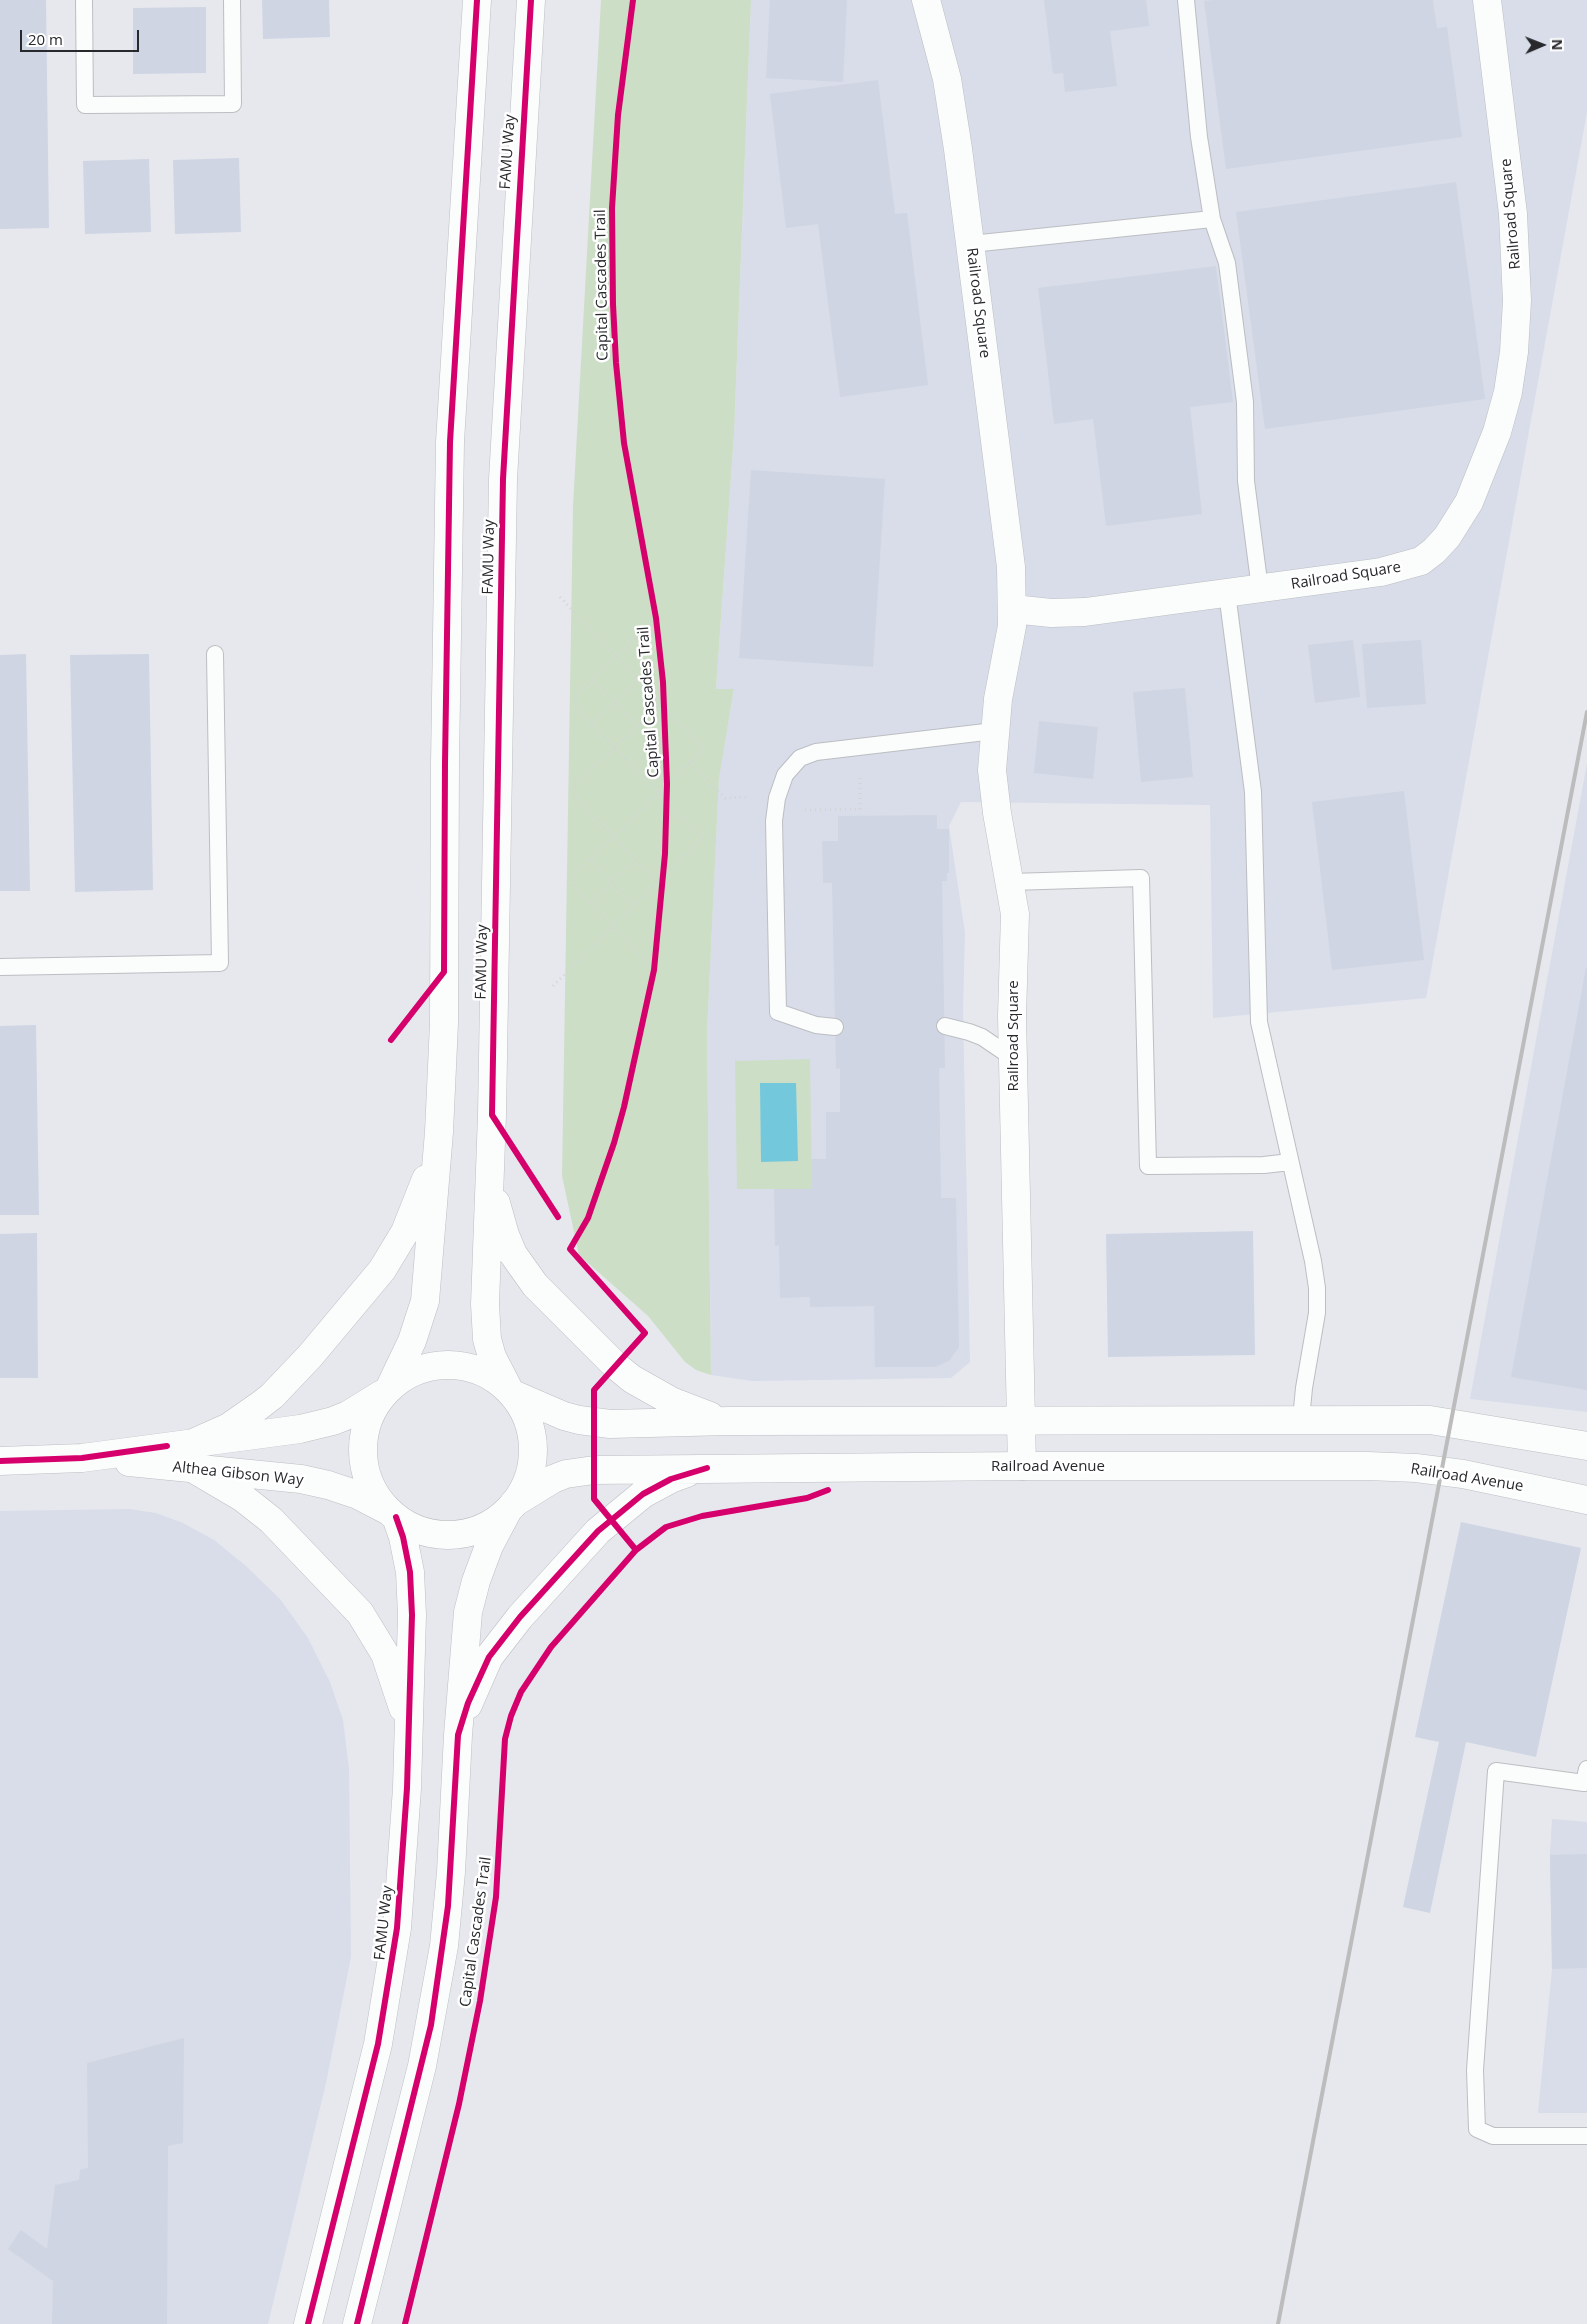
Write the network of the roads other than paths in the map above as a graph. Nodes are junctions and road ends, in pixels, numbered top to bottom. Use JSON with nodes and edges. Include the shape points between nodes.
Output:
{"nodes":[{"id":1,"x":84,"y":0,"type":"edge"},
{"id":2,"x":232,"y":0,"type":"edge"},
{"id":3,"x":477,"y":0,"type":"edge"},
{"id":4,"x":531,"y":0,"type":"edge"},
{"id":5,"x":926,"y":0,"type":"edge"},
{"id":6,"x":1186,"y":0,"type":"edge"},
{"id":7,"x":1487,"y":0,"type":"edge"},
{"id":8,"x":1212,"y":219,"type":"junction"},
{"id":9,"x":971,"y":244,"type":"junction"},
{"id":10,"x":1260,"y":589,"type":"junction"},
{"id":11,"x":1227,"y":593,"type":"junction"},
{"id":12,"x":1014,"y":609,"type":"junction"},
{"id":13,"x":215,"y":654,"type":"dead end"},
{"id":14,"x":994,"y":731,"type":"junction"},
{"id":15,"x":1011,"y":882,"type":"junction"},
{"id":16,"x":0,"y":967,"type":"edge"},
{"id":17,"x":945,"y":1026,"type":"dead end"},
{"id":18,"x":835,"y":1027,"type":"dead end"},
{"id":19,"x":1013,"y":1058,"type":"junction"},
{"id":20,"x":439,"y":1132,"type":"junction"},
{"id":21,"x":1290,"y":1162,"type":"junction"},
{"id":22,"x":489,"y":1165,"type":"junction"},
{"id":23,"x":387,"y":1389,"type":"junction"},
{"id":24,"x":510,"y":1391,"type":"junction"},
{"id":25,"x":1301,"y":1419,"type":"junction"},
{"id":26,"x":1021,"y":1420,"type":"junction"},
{"id":27,"x":729,"y":1421,"type":"junction"},
{"id":28,"x":1587,"y":1446,"type":"edge"},
{"id":29,"x":192,"y":1456,"type":"junction"},
{"id":30,"x":0,"y":1461,"type":"edge"},
{"id":31,"x":1022,"y":1466,"type":"junction"},
{"id":32,"x":707,"y":1468,"type":"junction"},
{"id":33,"x":1587,"y":1500,"type":"edge"},
{"id":34,"x":510,"y":1507,"type":"junction"},
{"id":35,"x":392,"y":1514,"type":"junction"},
{"id":36,"x":458,"y":1735,"type":"junction"},
{"id":37,"x":408,"y":1743,"type":"junction"},
{"id":38,"x":1587,"y":1769,"type":"edge"},
{"id":39,"x":1587,"y":2136,"type":"edge"},
{"id":40,"x":308,"y":2324,"type":"edge"},
{"id":41,"x":357,"y":2324,"type":"edge"}],
"edges":[{"from":1,"to":2,"type":"lane","via":[[85,105],[234,104]]},
{"from":3,"to":20,"type":"street","name":"FAMU Way","via":[[450,452],[444,1023]]},
{"from":4,"to":22,"type":"street","name":"FAMU Way","via":[[503,460]]},
{"from":5,"to":9,"type":"street","name":"Railroad Square","via":[[940,46],[953,114]]},
{"from":6,"to":8,"type":"lane","via":[[1199,136]]},
{"from":7,"to":10,"type":"street","name":"Railroad Square","via":[[1513,214],[1517,301],[1510,382],[1497,432],[1458,520],[1434,551],[1421,561],[1381,572]]},
{"from":8,"to":9,"type":"lane"},
{"from":8,"to":10,"type":"lane","via":[[1227,263],[1245,402],[1246,481]]},
{"from":9,"to":12,"type":"street","name":"Railroad Square","via":[[1010,553]]},
{"from":10,"to":11,"type":"street","name":"Railroad Square"},
{"from":11,"to":12,"type":"street","name":"Railroad Square","via":[[1085,612]]},
{"from":11,"to":21,"type":"lane","via":[[1252,786],[1259,1022]]},
{"from":12,"to":14,"type":"street","name":"Railroad Square"},
{"from":13,"to":16,"type":"lane","via":[[220,963]]},
{"from":14,"to":15,"type":"street","name":"Railroad Square","via":[[992,770],[996,813]]},
{"from":14,"to":18,"type":"lane","via":[[816,752],[800,758],[783,780],[775,810],[778,1012],[816,1025]]},
{"from":15,"to":19,"type":"street","name":"Railroad Square","via":[[1016,930]]},
{"from":15,"to":21,"type":"lane","via":[[1141,878],[1148,1166]]},
{"from":17,"to":19,"type":"lane","via":[[982,1037]]},
{"from":19,"to":26,"type":"street","name":"Railroad Square"},
{"from":20,"to":23,"type":"street","name":"FAMU Way","via":[[425,1301],[412,1341]]},
{"from":20,"to":29,"type":"street","via":[[416,1209],[382,1270],[272,1396]]},
{"from":21,"to":25,"type":"lane","via":[[1313,1261],[1318,1301]]},
{"from":22,"to":24,"type":"street","name":"FAMU Way","via":[[485,1321],[492,1357]]},
{"from":22,"to":27,"type":"street","via":[[504,1235],[522,1270],[534,1285],[632,1379],[690,1410]]},
{"from":23,"to":24,"type":"street","name":"FAMU Way","via":[[425,1367],[450,1364],[487,1373]]},
{"from":23,"to":29,"type":"street","name":"Althea Gibson Way","via":[[348,1415],[317,1426]]},
{"from":23,"to":35,"type":"street","name":"FAMU Way","via":[[370,1415],[363,1453],[367,1478]]},
{"from":24,"to":27,"type":"street","via":[[549,1411],[578,1420]]},
{"from":24,"to":34,"type":"street","name":"FAMU Way","via":[[526,1414],[533,1449],[526,1483]]},
{"from":25,"to":26,"type":"street"},
{"from":25,"to":28,"type":"street","via":[[1430,1420]]},
{"from":26,"to":27,"type":"street"},
{"from":26,"to":31,"type":"street","name":"Railroad Square"},
{"from":29,"to":30,"type":"street","name":"Althea Gibson Way"},
{"from":29,"to":35,"type":"street","name":"Althea Gibson Way","via":[[322,1484],[358,1495]]},
{"from":29,"to":37,"type":"street","via":[[271,1520],[364,1619],[377,1638],[391,1670],[402,1706]]},
{"from":31,"to":32,"type":"street","name":"Railroad Avenue"},
{"from":31,"to":33,"type":"street","name":"Railroad Avenue","via":[[1416,1468],[1463,1474]]},
{"from":32,"to":34,"type":"street","name":"Railroad Avenue","via":[[581,1471],[553,1479]]},
{"from":32,"to":36,"type":"street","via":[[672,1479],[643,1494],[588,1541],[489,1657],[468,1703]]},
{"from":34,"to":35,"type":"street","name":"FAMU Way","via":[[479,1529],[458,1535],[436,1535],[414,1529]]},
{"from":34,"to":36,"type":"street","name":"FAMU Way","via":[[489,1546],[471,1596]]},
{"from":35,"to":37,"type":"street","name":"FAMU Way","via":[[407,1554],[412,1594]]},
{"from":36,"to":41,"type":"street","name":"FAMU Way","via":[[448,1906],[431,2025]]},
{"from":37,"to":40,"type":"street","name":"FAMU Way","via":[[401,1885],[386,2002]]},
{"from":38,"to":39,"type":"lane","via":[[1584,1783],[1496,1771],[1475,2070],[1475,2112],[1476,2128],[1492,2136]]}]}
